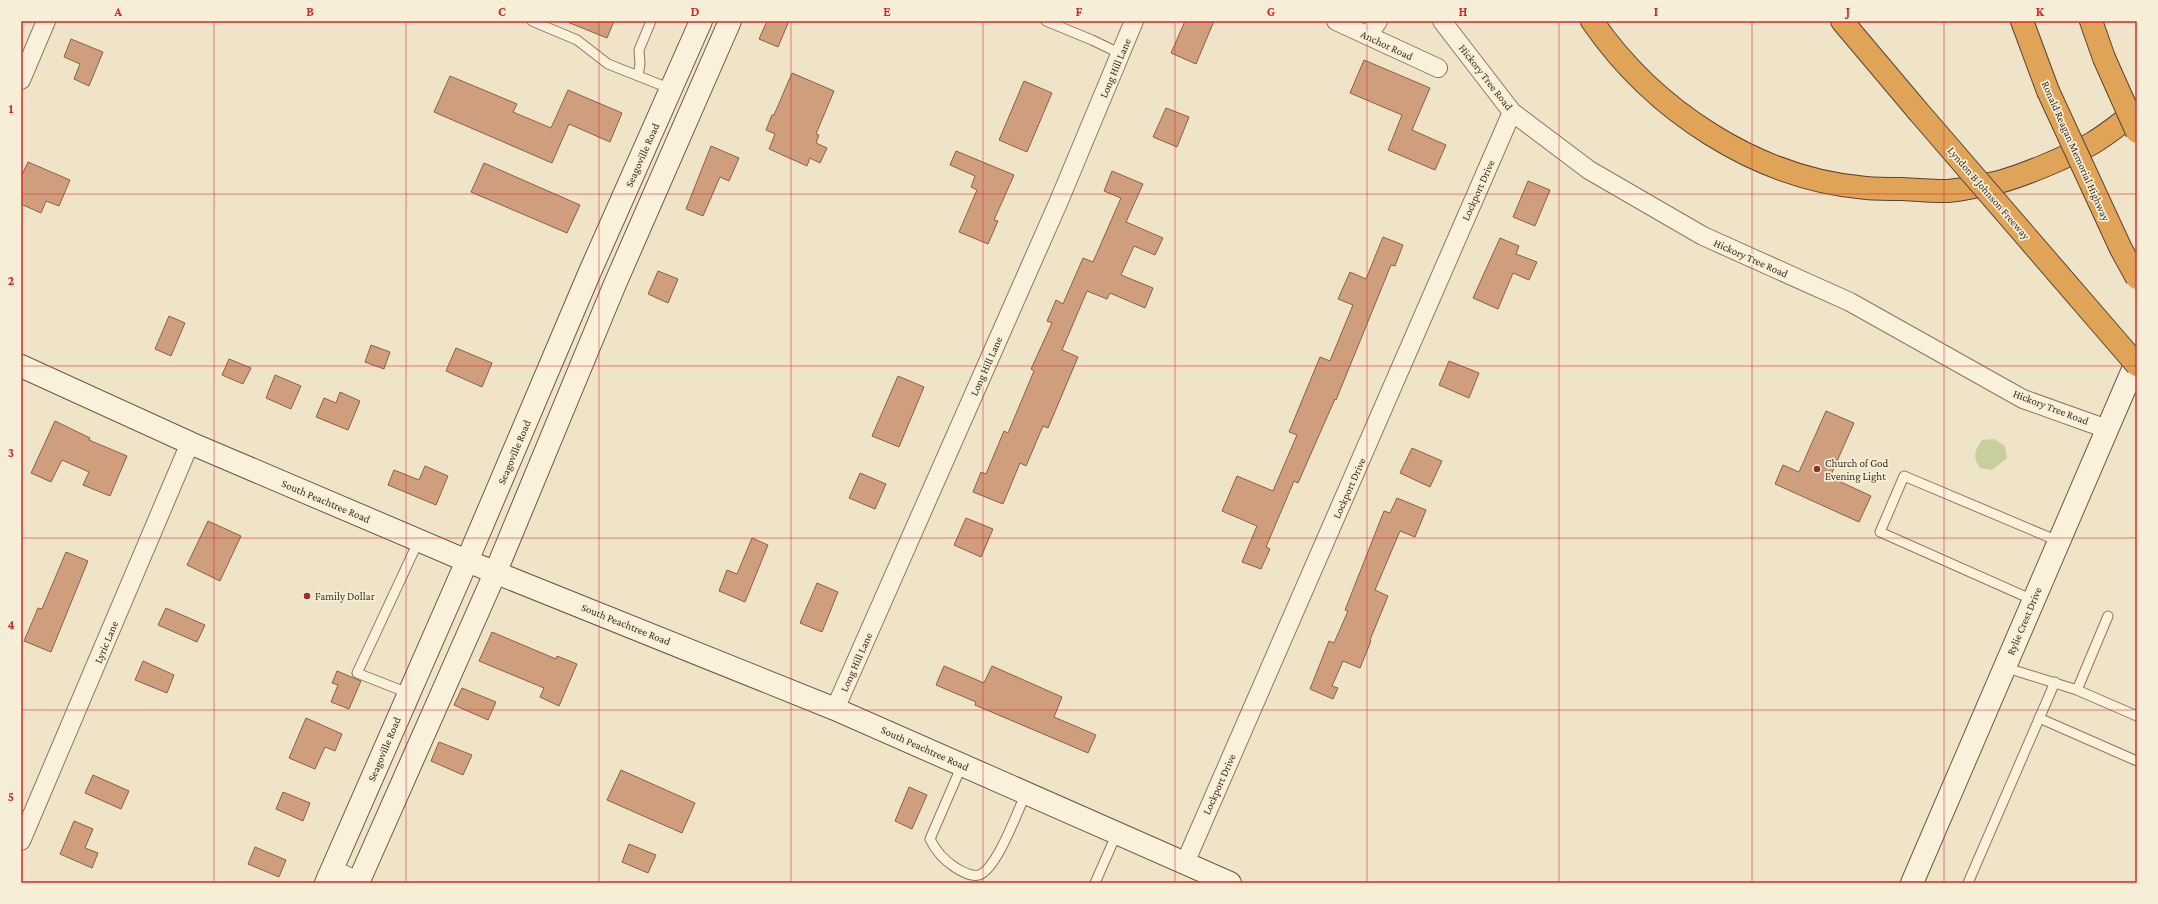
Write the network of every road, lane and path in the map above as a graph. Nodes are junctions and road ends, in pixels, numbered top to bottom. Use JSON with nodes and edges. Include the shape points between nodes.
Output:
{"nodes":[{"id":1,"x":46,"y":21,"type":"edge"},
{"id":2,"x":532,"y":21,"type":"edge"},
{"id":3,"x":651,"y":21,"type":"edge"},
{"id":4,"x":701,"y":21,"type":"edge"},
{"id":5,"x":730,"y":21,"type":"edge"},
{"id":6,"x":1046,"y":21,"type":"edge"},
{"id":7,"x":1134,"y":21,"type":"edge"},
{"id":8,"x":1336,"y":21,"type":"edge"},
{"id":9,"x":1378,"y":21,"type":"edge"},
{"id":10,"x":1442,"y":21,"type":"edge"},
{"id":11,"x":1592,"y":21,"type":"edge"},
{"id":12,"x":1842,"y":21,"type":"edge"},
{"id":13,"x":2022,"y":21,"type":"edge"},
{"id":14,"x":2091,"y":21,"type":"edge"},
{"id":15,"x":1368,"y":36,"type":"junction"},
{"id":16,"x":1120,"y":54,"type":"junction"},
{"id":17,"x":1438,"y":68,"type":"dead end"},
{"id":18,"x":638,"y":76,"type":"junction"},
{"id":19,"x":21,"y":80,"type":"edge"},
{"id":20,"x":671,"y":89,"type":"junction"},
{"id":21,"x":2137,"y":111,"type":"edge"},
{"id":22,"x":1512,"y":112,"type":"junction"},
{"id":23,"x":2137,"y":132,"type":"edge"},
{"id":24,"x":652,"y":133,"type":"junction"},
{"id":25,"x":676,"y":143,"type":"junction"},
{"id":26,"x":589,"y":274,"type":"junction"},
{"id":27,"x":2137,"y":278,"type":"edge"},
{"id":28,"x":615,"y":284,"type":"junction"},
{"id":29,"x":2137,"y":360,"type":"edge"},
{"id":30,"x":2137,"y":365,"type":"edge"},
{"id":31,"x":21,"y":366,"type":"edge"},
{"id":32,"x":2107,"y":429,"type":"junction"},
{"id":33,"x":190,"y":443,"type":"junction"},
{"id":34,"x":419,"y":540,"type":"junction"},
{"id":35,"x":2058,"y":541,"type":"junction"},
{"id":36,"x":467,"y":561,"type":"junction"},
{"id":37,"x":496,"y":571,"type":"junction"},
{"id":38,"x":2033,"y":600,"type":"junction"},
{"id":39,"x":2108,"y":616,"type":"dead end"},
{"id":40,"x":2004,"y":667,"type":"junction"},
{"id":41,"x":2055,"y":682,"type":"junction"},
{"id":42,"x":2077,"y":690,"type":"junction"},
{"id":43,"x":408,"y":693,"type":"junction"},
{"id":44,"x":835,"y":709,"type":"junction"},
{"id":45,"x":2137,"y":716,"type":"edge"},
{"id":46,"x":2040,"y":718,"type":"junction"},
{"id":47,"x":2137,"y":761,"type":"edge"},
{"id":48,"x":962,"y":765,"type":"junction"},
{"id":49,"x":1026,"y":793,"type":"junction"},
{"id":50,"x":1117,"y":833,"type":"junction"},
{"id":51,"x":21,"y":841,"type":"edge"},
{"id":52,"x":1184,"y":863,"type":"junction"},
{"id":53,"x":329,"y":876,"type":"edge"},
{"id":54,"x":359,"y":882,"type":"edge"},
{"id":55,"x":1095,"y":883,"type":"edge"},
{"id":56,"x":1230,"y":883,"type":"edge"},
{"id":57,"x":1912,"y":883,"type":"edge"},
{"id":58,"x":1968,"y":883,"type":"edge"}],
"edges":[{"from":1,"to":19,"type":"street"},
{"from":2,"to":18,"type":"lane","via":[[577,40],[608,64]]},
{"from":3,"to":18,"type":"lane","via":[[639,50]]},
{"from":4,"to":20,"type":"main road","name":"Seagoville Road"},
{"from":5,"to":25,"type":"main road"},
{"from":6,"to":16,"type":"lane"},
{"from":7,"to":16,"type":"street","name":"Long Hill Lane"},
{"from":8,"to":15,"type":"street","name":"Anchor Road"},
{"from":9,"to":15,"type":"street"},
{"from":10,"to":22,"type":"street","name":"Hickory Tree Road"},
{"from":11,"to":21,"type":"highway","via":[[1607,43],[1641,81],[1678,112],[1721,141],[1768,164],[1817,179],[1865,188],[1948,191],[2000,181],[2055,161],[2092,143]]},
{"from":12,"to":30,"type":"highway","name":"Lyndon B Johnson Freeway","bridge":true},
{"from":13,"to":27,"type":"highway","name":"Ronald Reagan Memorial Highway","bridge":true,"via":[[2048,91]]},
{"from":14,"to":23,"type":"highway","bridge":true,"via":[[2104,58]]},
{"from":15,"to":17,"type":"street","name":"Anchor Road"},
{"from":16,"to":44,"type":"street","name":"Long Hill Lane","via":[[1059,201]]},
{"from":18,"to":20,"type":"lane"},
{"from":20,"to":24,"type":"main road","name":"Seagoville Road"},
{"from":22,"to":32,"type":"street","name":"Hickory Tree Road","via":[[1589,170],[1703,236],[1850,302],[2023,399]]},
{"from":22,"to":52,"type":"street","name":"Lockport Drive"},
{"from":24,"to":25,"type":"main road"},
{"from":24,"to":26,"type":"main road","name":"Seagoville Road"},
{"from":25,"to":28,"type":"main road"},
{"from":26,"to":28,"type":"main road"},
{"from":26,"to":36,"type":"main road","name":"Seagoville Road"},
{"from":28,"to":37,"type":"main road"},
{"from":29,"to":32,"type":"main road","name":"Rylie Crest Drive"},
{"from":31,"to":33,"type":"main road","name":"South Peachtree Road"},
{"from":32,"to":35,"type":"main road","name":"Rylie Crest Drive"},
{"from":33,"to":34,"type":"main road","name":"South Peachtree Road"},
{"from":33,"to":51,"type":"street","name":"Lyric Lane"},
{"from":34,"to":36,"type":"main road","name":"South Peachtree Road"},
{"from":34,"to":43,"type":"lane","via":[[357,673]]},
{"from":35,"to":38,"type":"main road","name":"Rylie Crest Drive"},
{"from":35,"to":38,"type":"lane","via":[[1904,476],[1880,532]]},
{"from":36,"to":37,"type":"main road","name":"South Peachtree Road"},
{"from":36,"to":43,"type":"main road","name":"Seagoville Road"},
{"from":37,"to":44,"type":"main road","name":"South Peachtree Road"},
{"from":37,"to":54,"type":"main road"},
{"from":38,"to":40,"type":"main road","name":"Rylie Crest Drive"},
{"from":39,"to":42,"type":"lane"},
{"from":40,"to":41,"type":"lane"},
{"from":40,"to":57,"type":"main road","name":"Rylie Crest Drive"},
{"from":41,"to":42,"type":"lane"},
{"from":41,"to":46,"type":"lane"},
{"from":42,"to":45,"type":"lane"},
{"from":43,"to":53,"type":"main road","name":"Seagoville Road"},
{"from":44,"to":48,"type":"main road","name":"South Peachtree Road"},
{"from":46,"to":47,"type":"lane"},
{"from":46,"to":58,"type":"lane"},
{"from":48,"to":49,"type":"main road","name":"South Peachtree Road"},
{"from":48,"to":49,"type":"lane","via":[[930,839],[935,850],[950,864],[967,874],[979,875],[986,870],[1004,844]]},
{"from":49,"to":50,"type":"main road","name":"South Peachtree Road"},
{"from":50,"to":52,"type":"main road","name":"South Peachtree Road"},
{"from":50,"to":55,"type":"lane"},
{"from":52,"to":56,"type":"main road","name":"South Peachtree Road"},
{"from":53,"to":54,"type":"street"}]}
